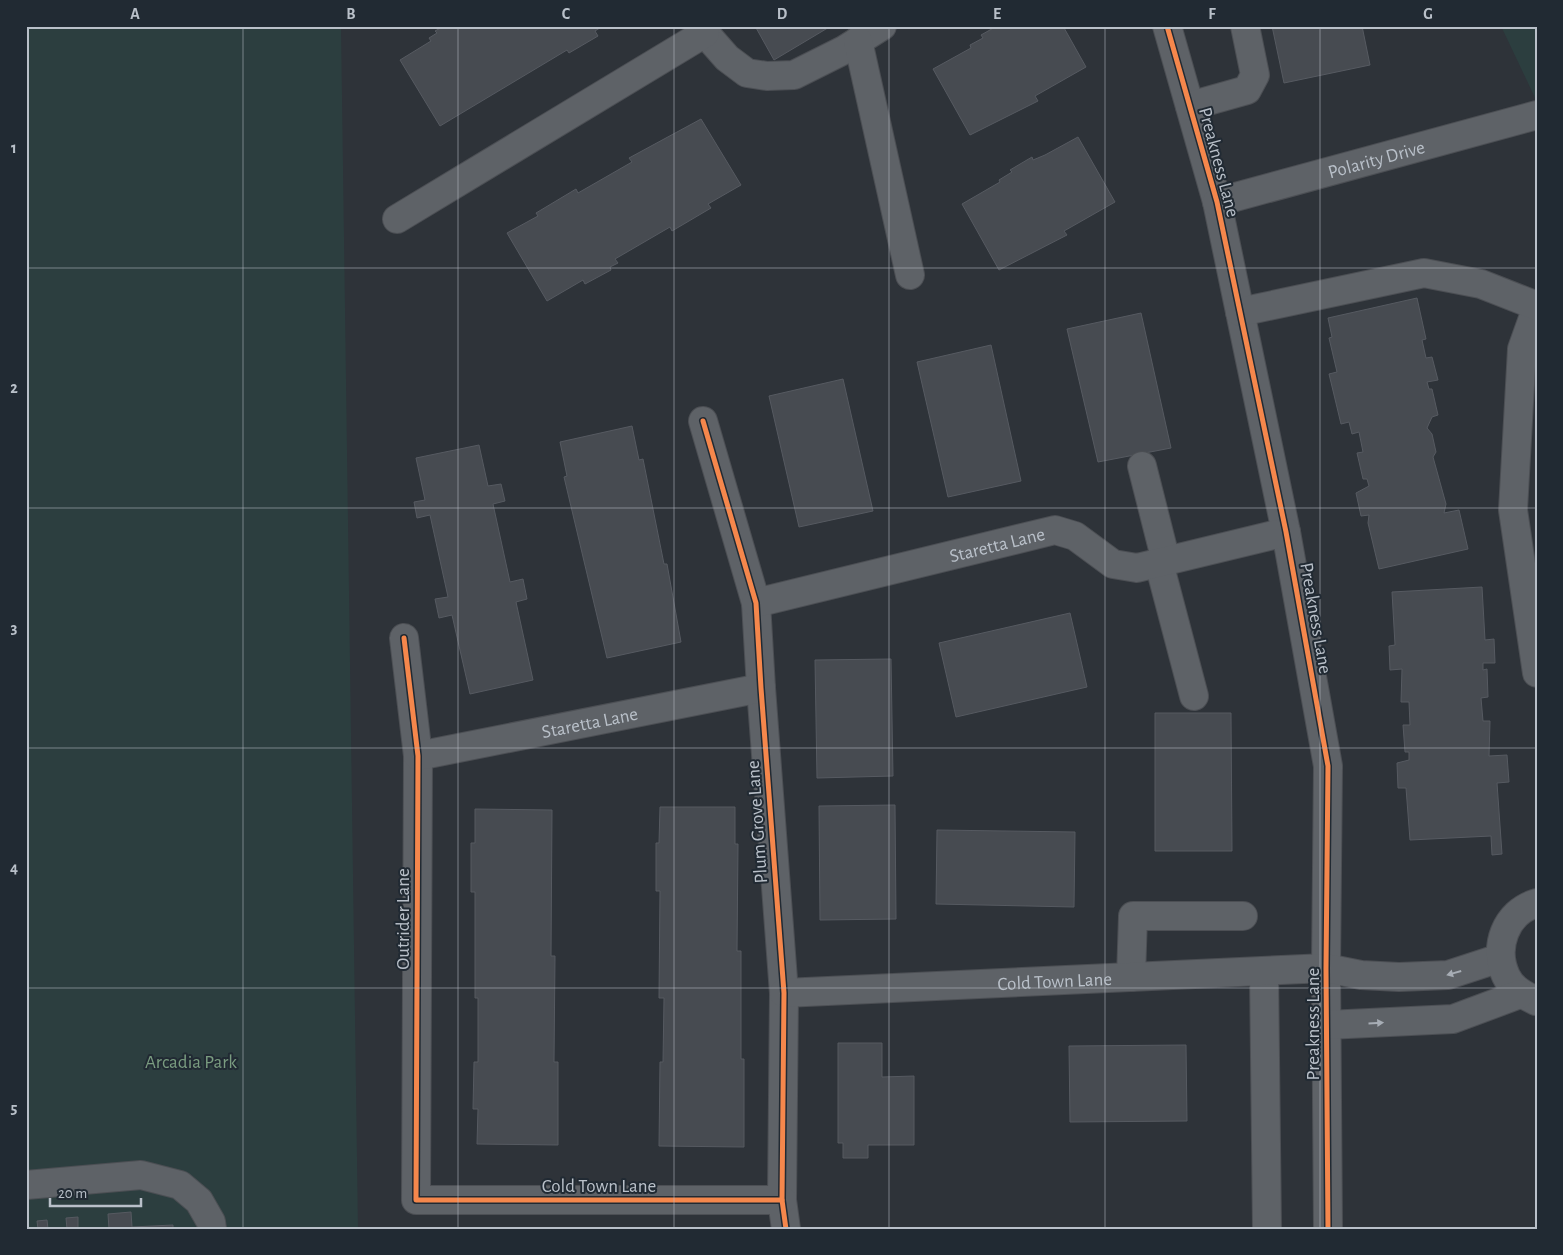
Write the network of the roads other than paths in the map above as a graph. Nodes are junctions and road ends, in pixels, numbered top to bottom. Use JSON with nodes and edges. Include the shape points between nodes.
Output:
{"nodes":[{"id":1,"x":882,"y":26,"type":"edge"},
{"id":2,"x":1167,"y":26,"type":"edge"},
{"id":3,"x":1245,"y":26,"type":"edge"},
{"id":4,"x":704,"y":30,"type":"edge"},
{"id":5,"x":858,"y":41,"type":"junction"},
{"id":6,"x":1190,"y":106,"type":"junction"},
{"id":7,"x":1537,"y":115,"type":"edge"},
{"id":8,"x":1217,"y":202,"type":"junction"},
{"id":9,"x":397,"y":219,"type":"dead end"},
{"id":10,"x":910,"y":275,"type":"dead end"},
{"id":11,"x":1537,"y":307,"type":"edge"},
{"id":12,"x":1240,"y":312,"type":"junction"},
{"id":13,"x":703,"y":421,"type":"dead end"},
{"id":14,"x":1142,"y":466,"type":"dead end"},
{"id":15,"x":1286,"y":532,"type":"junction"},
{"id":16,"x":1162,"y":562,"type":"junction"},
{"id":17,"x":1532,"y":598,"type":"edge"},
{"id":18,"x":756,"y":603,"type":"junction"},
{"id":19,"x":404,"y":638,"type":"dead end"},
{"id":20,"x":1537,"y":673,"type":"edge"},
{"id":21,"x":761,"y":688,"type":"junction"},
{"id":22,"x":1194,"y":696,"type":"dead end"},
{"id":23,"x":418,"y":756,"type":"junction"},
{"id":24,"x":1537,"y":903,"type":"edge"},
{"id":25,"x":1243,"y":916,"type":"dead end"},
{"id":26,"x":1500,"y":958,"type":"junction"},
{"id":27,"x":1326,"y":968,"type":"junction"},
{"id":28,"x":1264,"y":971,"type":"junction"},
{"id":29,"x":1131,"y":977,"type":"junction"},
{"id":30,"x":784,"y":993,"type":"junction"},
{"id":31,"x":1529,"y":998,"type":"edge"},
{"id":32,"x":1327,"y":1025,"type":"junction"},
{"id":33,"x":26,"y":1185,"type":"edge"},
{"id":34,"x":416,"y":1200,"type":"joint"},
{"id":35,"x":782,"y":1200,"type":"junction"},
{"id":36,"x":212,"y":1229,"type":"edge"},
{"id":37,"x":786,"y":1229,"type":"edge"},
{"id":38,"x":1267,"y":1229,"type":"edge"},
{"id":39,"x":1328,"y":1229,"type":"edge"}],
"edges":[{"from":1,"to":5,"type":"street"},
{"from":2,"to":6,"type":"street","name":"Preakness Lane"},
{"from":3,"to":6,"type":"street","via":[[1255,76],[1247,90]]},
{"from":4,"to":5,"type":"street","via":[[726,58],[747,73],[767,76],[794,75]]},
{"from":4,"to":9,"type":"street"},
{"from":5,"to":10,"type":"street"},
{"from":6,"to":8,"type":"street","name":"Preakness Lane"},
{"from":7,"to":8,"type":"street","name":"Polarity Drive"},
{"from":8,"to":12,"type":"street","name":"Preakness Lane"},
{"from":11,"to":12,"type":"street","via":[[1481,284],[1424,273]]},
{"from":11,"to":17,"type":"street","via":[[1522,349],[1513,510]]},
{"from":12,"to":15,"type":"street","name":"Preakness Lane"},
{"from":13,"to":18,"type":"street","name":"Plum Grove Lane"},
{"from":14,"to":16,"type":"street"},
{"from":15,"to":16,"type":"street","name":"Staretta Lane"},
{"from":15,"to":27,"type":"street","name":"Preakness Lane","via":[[1328,766]]},
{"from":16,"to":18,"type":"street","name":"Staretta Lane","via":[[1137,568],[1113,564],[1075,536],[1055,530]]},
{"from":16,"to":22,"type":"street"},
{"from":17,"to":20,"type":"street"},
{"from":18,"to":21,"type":"street","name":"Plum Grove Lane"},
{"from":19,"to":23,"type":"street","name":"Outrider Lane"},
{"from":21,"to":23,"type":"street","name":"Staretta Lane"},
{"from":21,"to":30,"type":"street","name":"Plum Grove Lane"},
{"from":23,"to":34,"type":"street","name":"Outrider Lane"},
{"from":24,"to":26,"type":"street","via":[[1512,919],[1502,937]]},
{"from":25,"to":29,"type":"street","via":[[1133,916]]},
{"from":26,"to":27,"type":"street","name":"Cold Town Lane","one_way":true,"via":[[1448,975],[1362,975]]},
{"from":26,"to":31,"type":"street","via":[[1507,978]]},
{"from":27,"to":28,"type":"street","name":"Cold Town Lane"},
{"from":27,"to":32,"type":"street","name":"Preakness Lane"},
{"from":28,"to":29,"type":"street","name":"Cold Town Lane"},
{"from":28,"to":38,"type":"street"},
{"from":29,"to":30,"type":"street","name":"Cold Town Lane"},
{"from":30,"to":35,"type":"street","name":"Plum Grove Lane"},
{"from":32,"to":31,"type":"street","one_way":true,"via":[[1454,1020]]},
{"from":32,"to":39,"type":"street","name":"Preakness Lane"},
{"from":33,"to":36,"type":"street","via":[[141,1175],[180,1185],[199,1201]]},
{"from":34,"to":35,"type":"street","name":"Cold Town Lane"},
{"from":35,"to":37,"type":"street","name":"Plum Grove Lane"}]}
